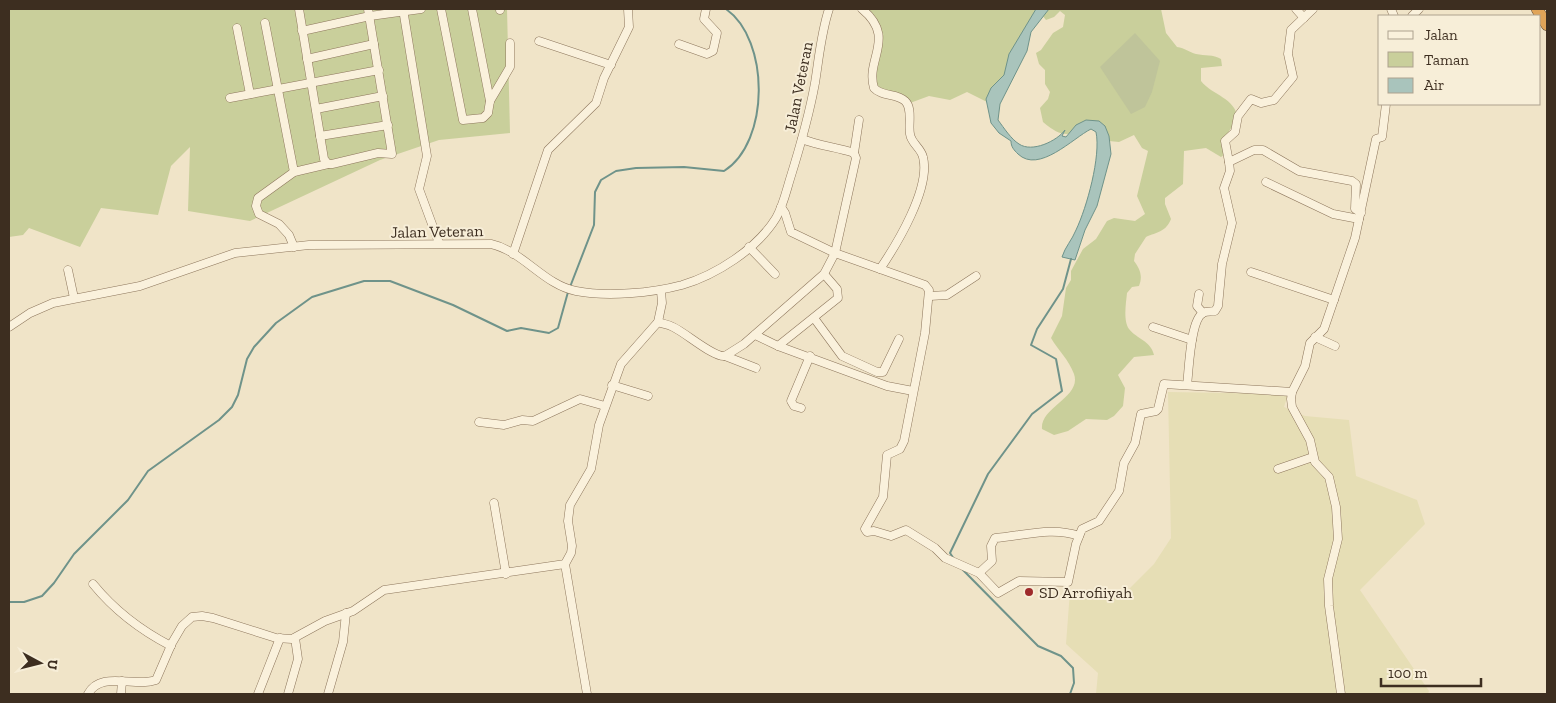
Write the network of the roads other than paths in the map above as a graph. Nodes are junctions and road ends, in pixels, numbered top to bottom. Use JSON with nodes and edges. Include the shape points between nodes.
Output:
{"nodes":[{"id":1,"x":299,"y":9,"type":"edge"},
{"id":2,"x":357,"y":9,"type":"edge"},
{"id":3,"x":421,"y":9,"type":"edge"},
{"id":4,"x":441,"y":9,"type":"edge"},
{"id":5,"x":472,"y":9,"type":"edge"},
{"id":6,"x":628,"y":9,"type":"edge"},
{"id":7,"x":706,"y":9,"type":"edge"},
{"id":8,"x":829,"y":9,"type":"edge"},
{"id":9,"x":862,"y":9,"type":"edge"},
{"id":10,"x":1296,"y":9,"type":"edge"},
{"id":11,"x":1313,"y":9,"type":"edge"},
{"id":12,"x":1537,"y":9,"type":"edge"},
{"id":13,"x":404,"y":10,"type":"edge"},
{"id":14,"x":369,"y":12,"type":"edge"},
{"id":15,"x":359,"y":18,"type":"junction"},
{"id":16,"x":1304,"y":18,"type":"junction"},
{"id":17,"x":264,"y":23,"type":"dead end"},
{"id":18,"x":1547,"y":24,"type":"edge"},
{"id":19,"x":237,"y":28,"type":"dead end"},
{"id":20,"x":302,"y":32,"type":"junction"},
{"id":21,"x":539,"y":41,"type":"dead end"},
{"id":22,"x":510,"y":43,"type":"dead end"},
{"id":23,"x":374,"y":44,"type":"junction"},
{"id":24,"x":679,"y":44,"type":"dead end"},
{"id":25,"x":307,"y":59,"type":"junction"},
{"id":26,"x":611,"y":65,"type":"junction"},
{"id":27,"x":378,"y":70,"type":"junction"},
{"id":28,"x":311,"y":83,"type":"junction"},
{"id":29,"x":277,"y":89,"type":"junction"},
{"id":30,"x":250,"y":94,"type":"junction"},
{"id":31,"x":383,"y":96,"type":"junction"},
{"id":32,"x":230,"y":98,"type":"dead end"},
{"id":33,"x":490,"y":101,"type":"junction"},
{"id":34,"x":1386,"y":105,"type":"edge"},
{"id":35,"x":316,"y":109,"type":"junction"},
{"id":36,"x":859,"y":120,"type":"dead end"},
{"id":37,"x":388,"y":125,"type":"junction"},
{"id":38,"x":320,"y":136,"type":"junction"},
{"id":39,"x":802,"y":139,"type":"junction"},
{"id":40,"x":854,"y":153,"type":"junction"},
{"id":41,"x":1228,"y":162,"type":"junction"},
{"id":42,"x":328,"y":164,"type":"junction"},
{"id":43,"x":294,"y":172,"type":"junction"},
{"id":44,"x":1266,"y":182,"type":"dead end"},
{"id":45,"x":781,"y":207,"type":"junction"},
{"id":46,"x":1360,"y":216,"type":"junction"},
{"id":47,"x":439,"y":243,"type":"junction"},
{"id":48,"x":291,"y":247,"type":"junction"},
{"id":49,"x":749,"y":247,"type":"junction"},
{"id":50,"x":835,"y":253,"type":"junction"},
{"id":51,"x":513,"y":254,"type":"junction"},
{"id":52,"x":880,"y":269,"type":"junction"},
{"id":53,"x":68,"y":270,"type":"dead end"},
{"id":54,"x":1251,"y":272,"type":"dead end"},
{"id":55,"x":775,"y":274,"type":"dead end"},
{"id":56,"x":824,"y":274,"type":"junction"},
{"id":57,"x":976,"y":276,"type":"dead end"},
{"id":58,"x":661,"y":291,"type":"junction"},
{"id":59,"x":1199,"y":294,"type":"dead end"},
{"id":60,"x":930,"y":296,"type":"junction"},
{"id":61,"x":74,"y":298,"type":"junction"},
{"id":62,"x":1334,"y":300,"type":"junction"},
{"id":63,"x":1203,"y":313,"type":"junction"},
{"id":64,"x":814,"y":318,"type":"junction"},
{"id":65,"x":658,"y":322,"type":"junction"},
{"id":66,"x":9,"y":327,"type":"edge"},
{"id":67,"x":1153,"y":327,"type":"dead end"},
{"id":68,"x":755,"y":335,"type":"junction"},
{"id":69,"x":1315,"y":337,"type":"junction"},
{"id":70,"x":899,"y":339,"type":"dead end"},
{"id":71,"x":1192,"y":340,"type":"junction"},
{"id":72,"x":778,"y":346,"type":"junction"},
{"id":73,"x":1335,"y":346,"type":"dead end"},
{"id":74,"x":725,"y":356,"type":"junction"},
{"id":75,"x":810,"y":356,"type":"junction"},
{"id":76,"x":756,"y":368,"type":"dead end"},
{"id":77,"x":612,"y":385,"type":"junction"},
{"id":78,"x":1187,"y":385,"type":"junction"},
{"id":79,"x":913,"y":391,"type":"junction"},
{"id":80,"x":1292,"y":392,"type":"junction"},
{"id":81,"x":648,"y":396,"type":"dead end"},
{"id":82,"x":605,"y":406,"type":"junction"},
{"id":83,"x":800,"y":408,"type":"dead end"},
{"id":84,"x":479,"y":422,"type":"dead end"},
{"id":85,"x":1313,"y":457,"type":"junction"},
{"id":86,"x":1278,"y":469,"type":"dead end"},
{"id":87,"x":494,"y":503,"type":"dead end"},
{"id":88,"x":1079,"y":536,"type":"junction"},
{"id":89,"x":566,"y":564,"type":"junction"},
{"id":90,"x":979,"y":573,"type":"junction"},
{"id":91,"x":506,"y":574,"type":"junction"},
{"id":92,"x":93,"y":584,"type":"dead end"},
{"id":93,"x":346,"y":613,"type":"junction"},
{"id":94,"x":280,"y":638,"type":"junction"},
{"id":95,"x":295,"y":638,"type":"junction"},
{"id":96,"x":171,"y":646,"type":"junction"},
{"id":97,"x":122,"y":681,"type":"junction"},
{"id":98,"x":88,"y":694,"type":"edge"},
{"id":99,"x":121,"y":694,"type":"edge"},
{"id":100,"x":258,"y":694,"type":"edge"},
{"id":101,"x":288,"y":694,"type":"edge"},
{"id":102,"x":328,"y":694,"type":"edge"},
{"id":103,"x":587,"y":694,"type":"edge"},
{"id":104,"x":1341,"y":694,"type":"edge"}],
"edges":[{"from":1,"to":20,"type":"street"},
{"from":2,"to":15,"type":"street"},
{"from":3,"to":13,"type":"street"},
{"from":4,"to":33,"type":"street","via":[[461,118],[465,121],[483,118],[488,113]]},
{"from":5,"to":33,"type":"street"},
{"from":6,"to":26,"type":"street","via":[[629,27]]},
{"from":7,"to":24,"type":"street","via":[[704,20],[717,33],[713,51],[706,54]]},
{"from":8,"to":39,"type":"street","name":"Jalan Veteran"},
{"from":9,"to":52,"type":"street","via":[[873,23],[880,44],[871,74],[874,88],[904,100],[908,105],[910,135],[920,149],[925,172],[897,244]]},
{"from":10,"to":16,"type":"street"},
{"from":11,"to":16,"type":"street"},
{"from":12,"to":18,"type":"highway"},
{"from":13,"to":14,"type":"street"},
{"from":13,"to":47,"type":"street","via":[[427,156],[419,189]]},
{"from":14,"to":15,"type":"street"},
{"from":14,"to":23,"type":"street"},
{"from":15,"to":20,"type":"street"},
{"from":16,"to":41,"type":"street","via":[[1291,30],[1288,54],[1293,78],[1274,100],[1261,103],[1251,99],[1238,116],[1237,128],[1225,141]]},
{"from":17,"to":29,"type":"street"},
{"from":19,"to":30,"type":"street"},
{"from":20,"to":25,"type":"street"},
{"from":21,"to":26,"type":"street"},
{"from":22,"to":33,"type":"street","via":[[510,67]]},
{"from":23,"to":25,"type":"street"},
{"from":23,"to":27,"type":"street"},
{"from":25,"to":28,"type":"street"},
{"from":26,"to":51,"type":"street","via":[[592,109],[548,150]]},
{"from":27,"to":28,"type":"street"},
{"from":27,"to":31,"type":"street"},
{"from":28,"to":29,"type":"street"},
{"from":28,"to":35,"type":"street"},
{"from":29,"to":30,"type":"street"},
{"from":29,"to":43,"type":"street"},
{"from":30,"to":32,"type":"street"},
{"from":31,"to":35,"type":"street"},
{"from":31,"to":37,"type":"street"},
{"from":34,"to":46,"type":"street","via":[[1382,137],[1376,139]]},
{"from":35,"to":38,"type":"street"},
{"from":36,"to":40,"type":"street"},
{"from":37,"to":38,"type":"street"},
{"from":37,"to":42,"type":"street","via":[[392,154],[378,153]]},
{"from":38,"to":42,"type":"street","via":[[324,160]]},
{"from":39,"to":40,"type":"street"},
{"from":39,"to":45,"type":"street","name":"Jalan Veteran"},
{"from":40,"to":50,"type":"street","via":[[856,163]]},
{"from":41,"to":46,"type":"street","via":[[1254,150],[1263,150],[1299,171],[1352,181],[1356,184],[1355,209]]},
{"from":41,"to":63,"type":"street","via":[[1230,171],[1224,188],[1231,228],[1222,264],[1217,308]]},
{"from":42,"to":43,"type":"street"},
{"from":43,"to":48,"type":"street","via":[[257,201],[259,214],[279,224]]},
{"from":44,"to":46,"type":"street","via":[[1325,211]]},
{"from":45,"to":49,"type":"street","name":"Jalan Veteran","via":[[769,228]]},
{"from":45,"to":50,"type":"street","via":[[791,232]]},
{"from":46,"to":62,"type":"street"},
{"from":47,"to":48,"type":"street","name":"Jalan Veteran"},
{"from":47,"to":51,"type":"street","name":"Jalan Veteran","via":[[491,244]]},
{"from":48,"to":61,"type":"street","name":"Jalan Veteran","via":[[228,255],[140,286]]},
{"from":49,"to":55,"type":"street"},
{"from":49,"to":58,"type":"street","name":"Jalan Veteran","via":[[700,280]]},
{"from":50,"to":52,"type":"street"},
{"from":50,"to":56,"type":"street"},
{"from":51,"to":58,"type":"street","name":"Jalan Veteran","via":[[571,290],[590,293]]},
{"from":52,"to":60,"type":"street","via":[[925,285]]},
{"from":53,"to":61,"type":"street"},
{"from":54,"to":62,"type":"street"},
{"from":56,"to":64,"type":"street","via":[[839,294],[836,301]]},
{"from":56,"to":68,"type":"street"},
{"from":57,"to":60,"type":"street","via":[[946,295]]},
{"from":58,"to":65,"type":"street"},
{"from":59,"to":63,"type":"street","via":[[1197,306]]},
{"from":60,"to":79,"type":"street"},
{"from":61,"to":66,"type":"street","name":"Jalan Veteran","via":[[30,313]]},
{"from":62,"to":69,"type":"street","via":[[1324,328]]},
{"from":63,"to":71,"type":"street"},
{"from":64,"to":70,"type":"street","via":[[842,356],[877,372],[883,372]]},
{"from":64,"to":72,"type":"street"},
{"from":65,"to":74,"type":"street","via":[[673,326],[716,354]]},
{"from":65,"to":77,"type":"street","via":[[628,354]]},
{"from":67,"to":71,"type":"street"},
{"from":68,"to":72,"type":"street"},
{"from":68,"to":74,"type":"street"},
{"from":69,"to":73,"type":"street"},
{"from":69,"to":80,"type":"street"},
{"from":71,"to":78,"type":"street"},
{"from":72,"to":75,"type":"street"},
{"from":74,"to":76,"type":"street"},
{"from":75,"to":79,"type":"street","via":[[887,386]]},
{"from":75,"to":83,"type":"street","via":[[791,401]]},
{"from":77,"to":81,"type":"street"},
{"from":77,"to":82,"type":"street"},
{"from":78,"to":80,"type":"street"},
{"from":78,"to":88,"type":"street","via":[[1164,384],[1156,412],[1142,414],[1135,443],[1124,462],[1119,491],[1099,521],[1085,526]]},
{"from":79,"to":90,"type":"street","via":[[902,446],[886,456],[883,497],[864,529],[890,536],[906,530],[945,558]]},
{"from":80,"to":85,"type":"street","via":[[1292,406],[1310,440]]},
{"from":82,"to":84,"type":"street","via":[[580,399],[533,421],[504,425]]},
{"from":82,"to":89,"type":"street","via":[[591,469],[570,505],[571,553]]},
{"from":85,"to":86,"type":"street"},
{"from":85,"to":104,"type":"street","via":[[1329,477],[1336,507],[1338,539],[1328,579]]},
{"from":87,"to":91,"type":"street"},
{"from":88,"to":90,"type":"street","via":[[1063,531],[1027,532],[995,538],[991,548],[992,561]]},
{"from":88,"to":90,"type":"street","via":[[1068,582],[1019,581],[998,593]]},
{"from":89,"to":91,"type":"street"},
{"from":89,"to":103,"type":"street"},
{"from":91,"to":93,"type":"street","via":[[384,590]]},
{"from":92,"to":96,"type":"street","via":[[139,628]]},
{"from":93,"to":95,"type":"street"},
{"from":93,"to":102,"type":"street","via":[[343,642]]},
{"from":94,"to":95,"type":"street"},
{"from":94,"to":96,"type":"street","via":[[197,616],[188,620]]},
{"from":94,"to":100,"type":"street"},
{"from":95,"to":101,"type":"street","via":[[297,667]]},
{"from":96,"to":97,"type":"street","via":[[156,680],[143,684]]},
{"from":97,"to":98,"type":"street","via":[[102,682]]},
{"from":97,"to":99,"type":"street"}]}
